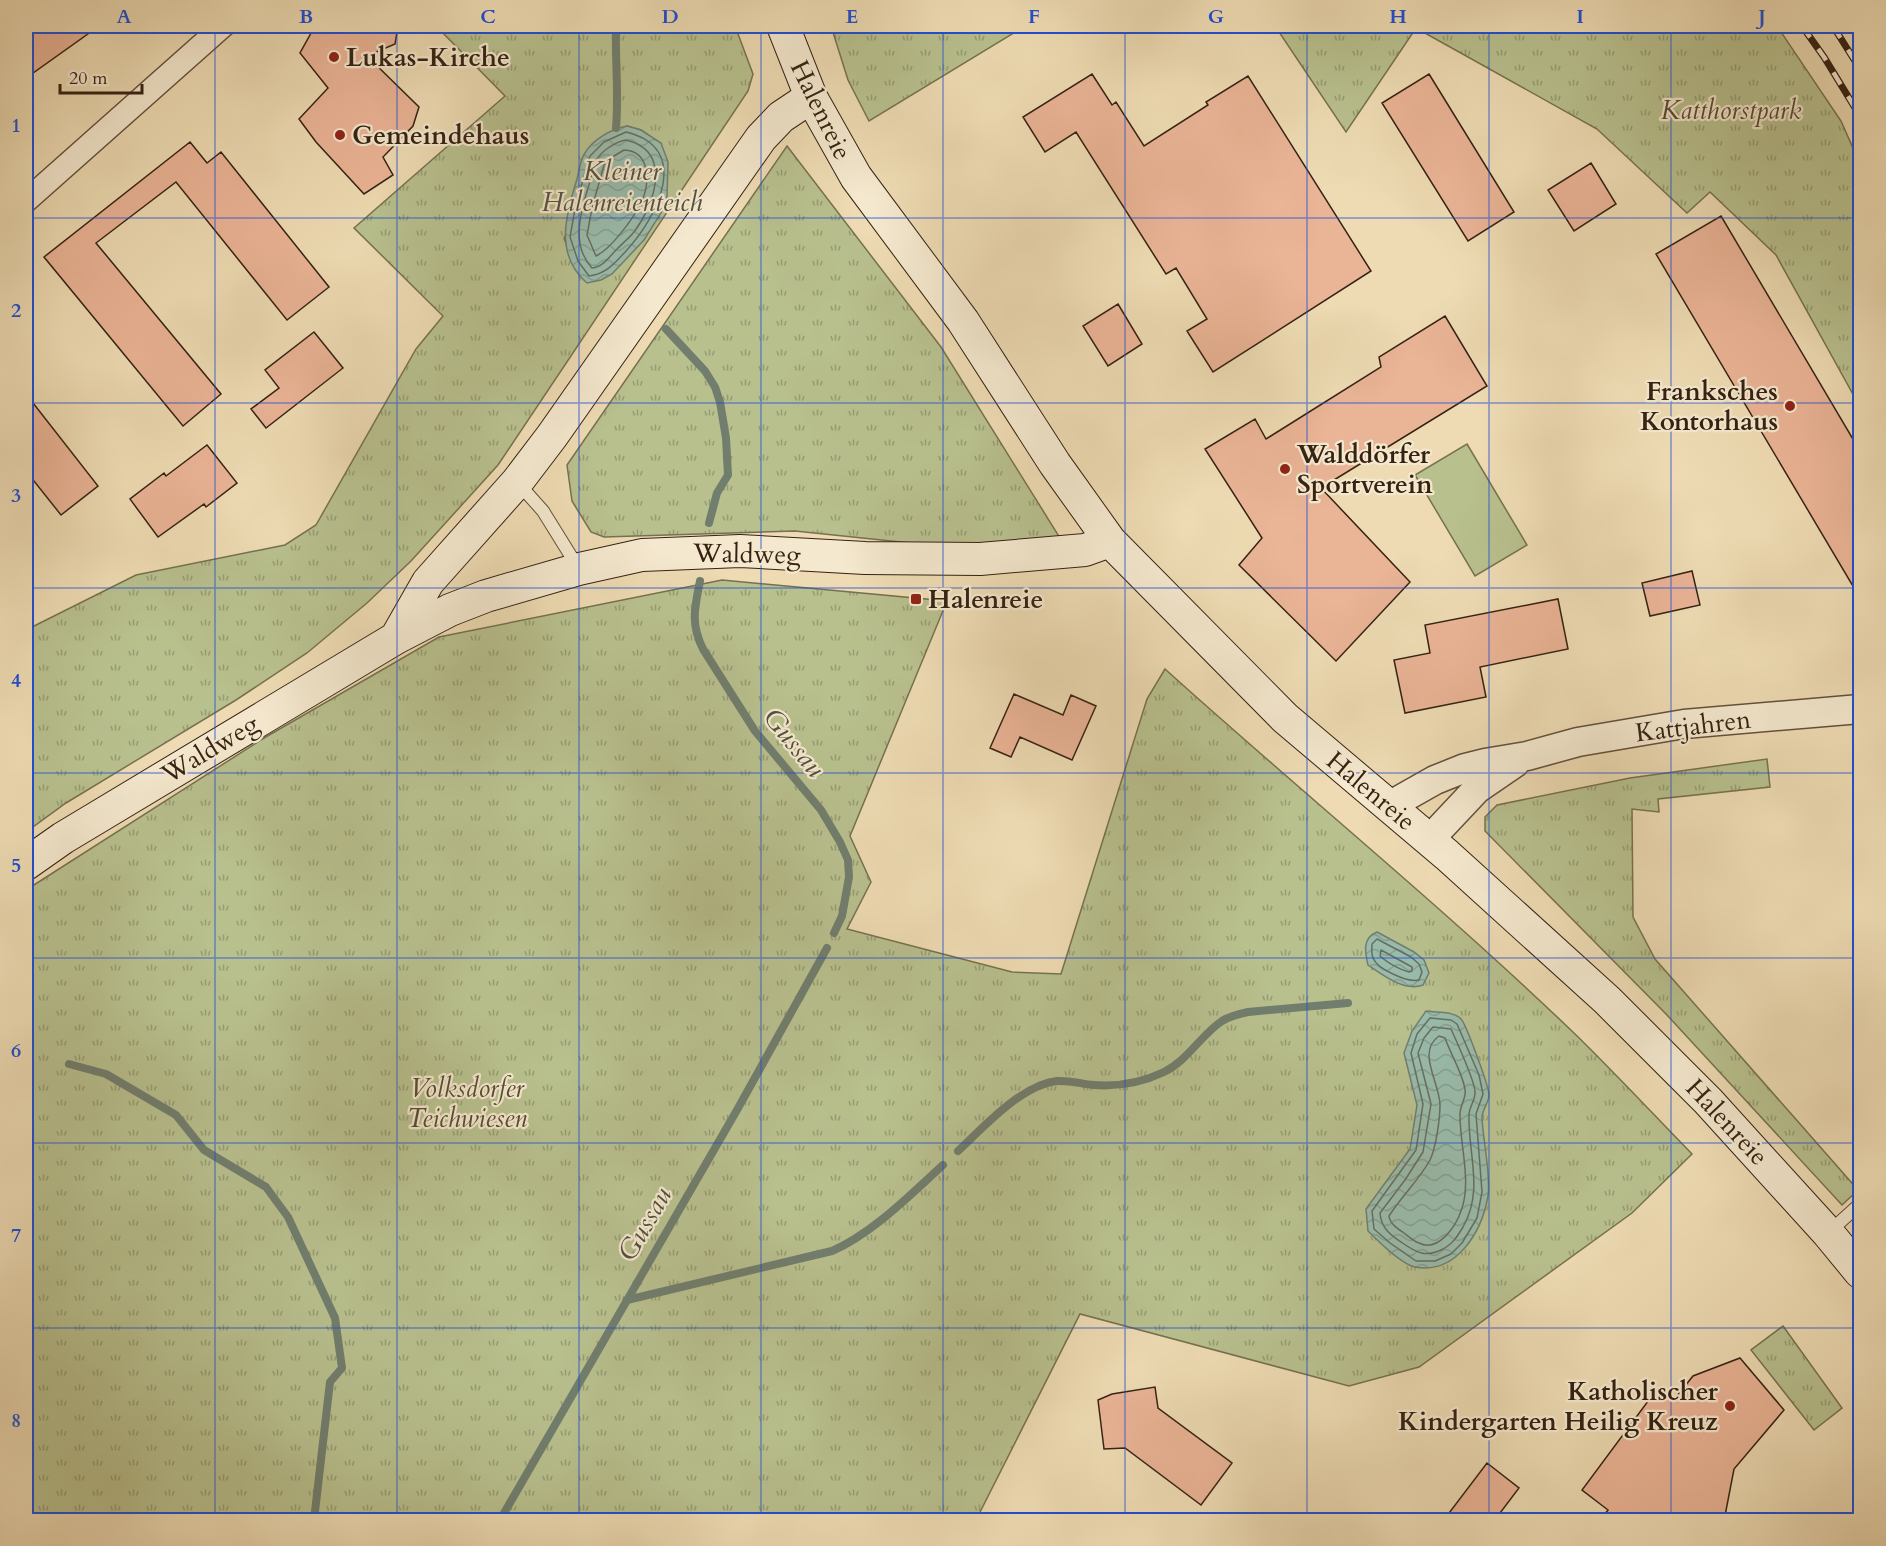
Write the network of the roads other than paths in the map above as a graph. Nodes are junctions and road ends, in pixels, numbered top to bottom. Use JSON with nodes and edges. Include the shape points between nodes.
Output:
{"nodes":[{"id":1,"x":223,"y":26,"type":"edge"},
{"id":2,"x":783,"y":26,"type":"edge"},
{"id":3,"x":811,"y":97,"type":"junction"},
{"id":4,"x":26,"y":201,"type":"edge"},
{"id":5,"x":517,"y":482,"type":"junction"},
{"id":6,"x":1110,"y":541,"type":"junction"},
{"id":7,"x":579,"y":569,"type":"junction"},
{"id":8,"x":396,"y":638,"type":"junction"},
{"id":9,"x":1860,"y":709,"type":"edge"},
{"id":10,"x":1527,"y":756,"type":"junction"},
{"id":11,"x":1389,"y":806,"type":"junction"},
{"id":12,"x":1429,"y":840,"type":"junction"},
{"id":13,"x":26,"y":864,"type":"edge"},
{"id":14,"x":1860,"y":1204,"type":"edge"},
{"id":15,"x":1828,"y":1233,"type":"junction"},
{"id":16,"x":1860,"y":1272,"type":"edge"}],
"edges":[{"from":1,"to":4,"type":"street"},
{"from":2,"to":3,"type":"main road","name":"Halenreie"},
{"from":3,"to":5,"type":"main road","name":"Waldweg","via":[[781,117],[761,138]]},
{"from":3,"to":6,"type":"main road","name":"Halenreie","via":[[856,177],[963,321]]},
{"from":5,"to":7,"type":"lane","via":[[543,511]]},
{"from":5,"to":8,"type":"main road","name":"Waldweg","via":[[428,582]]},
{"from":6,"to":7,"type":"main road","name":"Waldweg","via":[[1085,550],[980,559],[740,551],[642,555]]},
{"from":6,"to":11,"type":"main road","name":"Halenreie","via":[[1285,718]]},
{"from":7,"to":8,"type":"main road","name":"Waldweg","via":[[468,603]]},
{"from":8,"to":13,"type":"main road","name":"Waldweg"},
{"from":9,"to":10,"type":"street","name":"Kattjahren","via":[[1667,726],[1578,742]]},
{"from":10,"to":11,"type":"street","name":"Kattjahren","via":[[1450,773]]},
{"from":10,"to":12,"type":"street","name":"Kattjahren","via":[[1477,789]]},
{"from":11,"to":12,"type":"main road","name":"Halenreie"},
{"from":12,"to":15,"type":"main road","name":"Halenreie","via":[[1615,1008],[1708,1101]]},
{"from":14,"to":15,"type":"lane"},
{"from":15,"to":16,"type":"main road","name":"Halenreie"}]}
